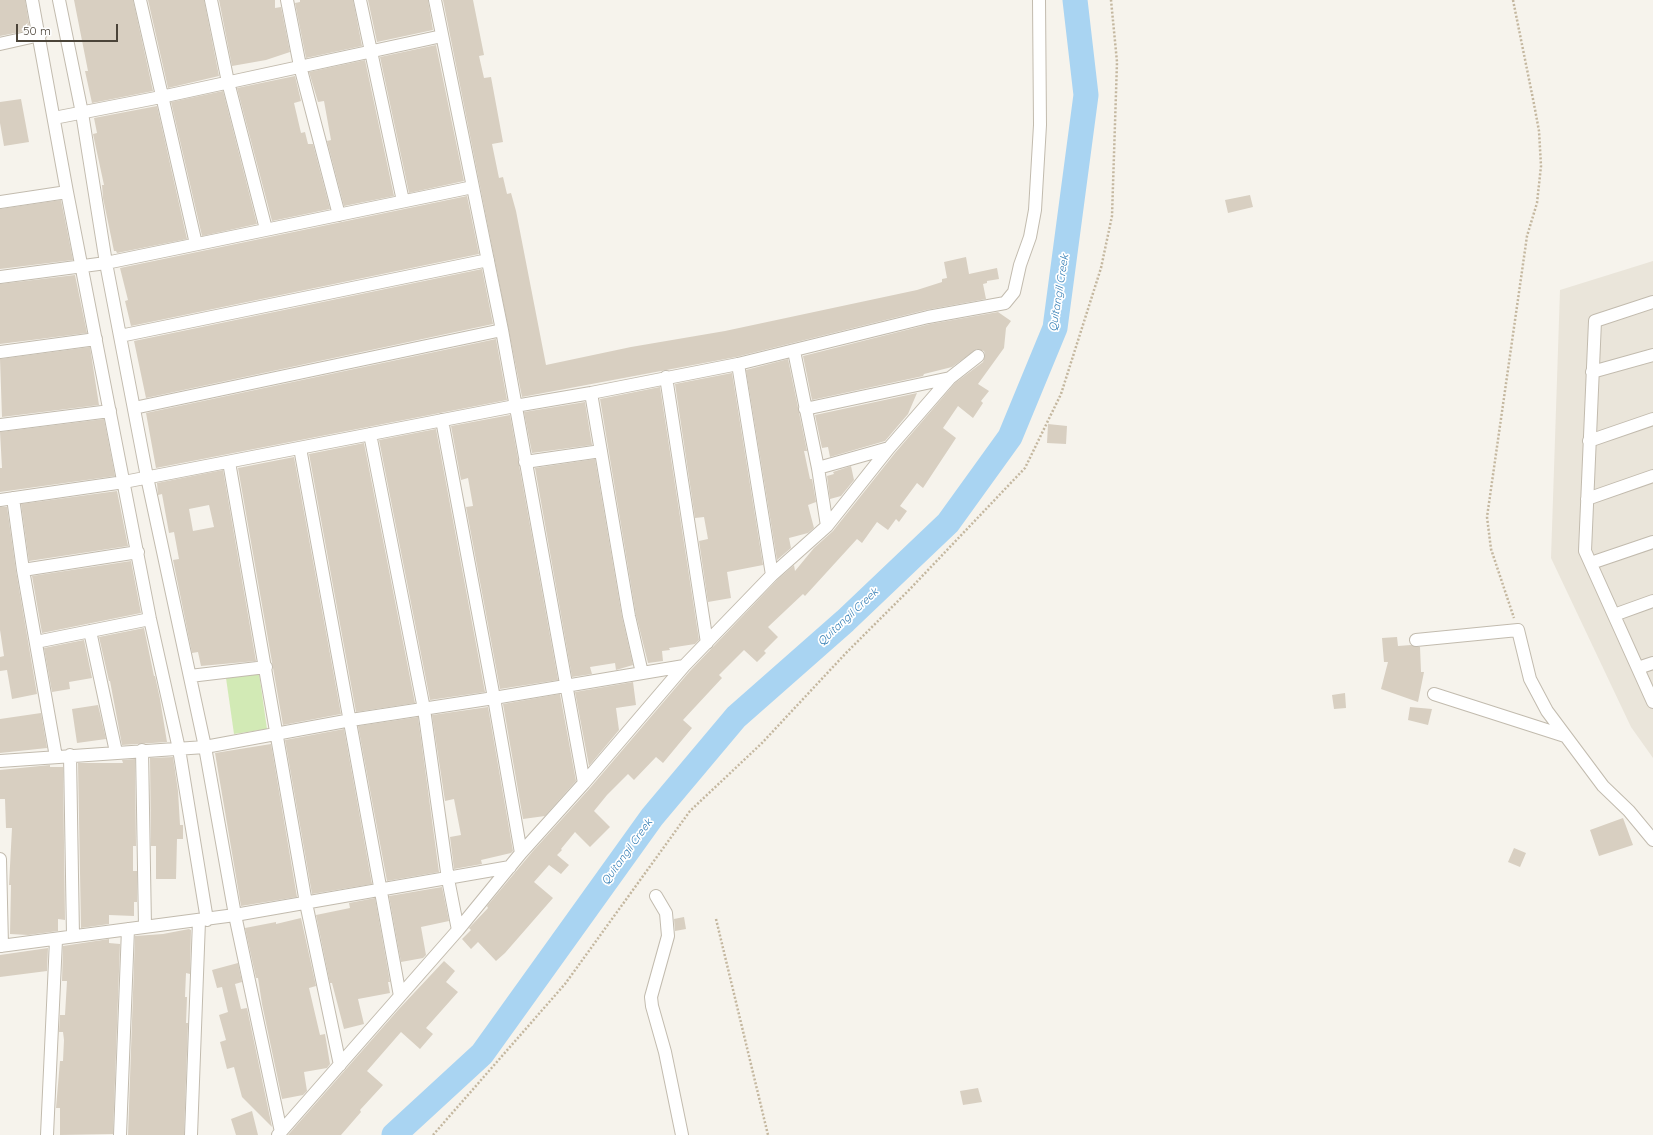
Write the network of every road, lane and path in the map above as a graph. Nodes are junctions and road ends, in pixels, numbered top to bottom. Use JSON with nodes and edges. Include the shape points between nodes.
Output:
{"nodes":[{"id":1,"x":32,"y":0,"type":"edge"},
{"id":2,"x":59,"y":0,"type":"edge"},
{"id":3,"x":140,"y":0,"type":"edge"},
{"id":4,"x":211,"y":0,"type":"edge"},
{"id":5,"x":286,"y":0,"type":"edge"},
{"id":6,"x":360,"y":0,"type":"edge"},
{"id":7,"x":435,"y":0,"type":"edge"},
{"id":8,"x":1039,"y":0,"type":"edge"},
{"id":9,"x":1111,"y":0,"type":"edge"},
{"id":10,"x":1513,"y":0,"type":"edge"},
{"id":11,"x":40,"y":35,"type":"junction"},
{"id":12,"x":442,"y":36,"type":"junction"},
{"id":13,"x":0,"y":44,"type":"edge"},
{"id":14,"x":372,"y":52,"type":"junction"},
{"id":15,"x":300,"y":66,"type":"junction"},
{"id":16,"x":228,"y":82,"type":"junction"},
{"id":17,"x":161,"y":97,"type":"junction"},
{"id":18,"x":82,"y":113,"type":"junction"},
{"id":19,"x":54,"y":118,"type":"junction"},
{"id":20,"x":473,"y":187,"type":"junction"},
{"id":21,"x":67,"y":192,"type":"junction"},
{"id":22,"x":403,"y":201,"type":"junction"},
{"id":23,"x":0,"y":202,"type":"edge"},
{"id":24,"x":339,"y":215,"type":"junction"},
{"id":25,"x":266,"y":230,"type":"junction"},
{"id":26,"x":196,"y":244,"type":"junction"},
{"id":27,"x":488,"y":260,"type":"junction"},
{"id":28,"x":106,"y":263,"type":"junction"},
{"id":29,"x":82,"y":267,"type":"junction"},
{"id":30,"x":0,"y":278,"type":"edge"},
{"id":31,"x":1653,"y":302,"type":"edge"},
{"id":32,"x":502,"y":330,"type":"junction"},
{"id":33,"x":120,"y":336,"type":"junction"},
{"id":34,"x":96,"y":339,"type":"junction"},
{"id":35,"x":794,"y":351,"type":"junction"},
{"id":36,"x":0,"y":352,"type":"edge"},
{"id":37,"x":1653,"y":355,"type":"edge"},
{"id":38,"x":978,"y":356,"type":"dead end"},
{"id":39,"x":738,"y":364,"type":"junction"},
{"id":40,"x":1592,"y":372,"type":"junction"},
{"id":41,"x":666,"y":378,"type":"junction"},
{"id":42,"x":950,"y":378,"type":"junction"},
{"id":43,"x":591,"y":393,"type":"junction"},
{"id":44,"x":515,"y":406,"type":"junction"},
{"id":45,"x":134,"y":408,"type":"junction"},
{"id":46,"x":805,"y":409,"type":"junction"},
{"id":47,"x":110,"y":411,"type":"junction"},
{"id":48,"x":1653,"y":419,"type":"edge"},
{"id":49,"x":442,"y":420,"type":"junction"},
{"id":50,"x":0,"y":425,"type":"edge"},
{"id":51,"x":370,"y":434,"type":"junction"},
{"id":52,"x":1589,"y":441,"type":"junction"},
{"id":53,"x":300,"y":448,"type":"junction"},
{"id":54,"x":889,"y":448,"type":"junction"},
{"id":55,"x":601,"y":451,"type":"junction"},
{"id":56,"x":229,"y":462,"type":"junction"},
{"id":57,"x":525,"y":462,"type":"junction"},
{"id":58,"x":818,"y":468,"type":"junction"},
{"id":59,"x":1653,"y":476,"type":"edge"},
{"id":60,"x":148,"y":477,"type":"junction"},
{"id":61,"x":124,"y":482,"type":"junction"},
{"id":62,"x":13,"y":498,"type":"junction"},
{"id":63,"x":0,"y":500,"type":"edge"},
{"id":64,"x":1587,"y":500,"type":"junction"},
{"id":65,"x":827,"y":526,"type":"junction"},
{"id":66,"x":1653,"y":542,"type":"edge"},
{"id":67,"x":138,"y":552,"type":"junction"},
{"id":68,"x":1591,"y":563,"type":"junction"},
{"id":69,"x":23,"y":570,"type":"junction"},
{"id":70,"x":772,"y":575,"type":"junction"},
{"id":71,"x":1653,"y":601,"type":"edge"},
{"id":72,"x":1614,"y":615,"type":"junction"},
{"id":73,"x":150,"y":619,"type":"junction"},
{"id":74,"x":1518,"y":630,"type":"junction"},
{"id":75,"x":90,"y":631,"type":"junction"},
{"id":76,"x":1416,"y":640,"type":"dead end"},
{"id":77,"x":36,"y":642,"type":"junction"},
{"id":78,"x":707,"y":643,"type":"junction"},
{"id":79,"x":1653,"y":663,"type":"edge"},
{"id":80,"x":684,"y":666,"type":"junction"},
{"id":81,"x":266,"y":667,"type":"junction"},
{"id":82,"x":1638,"y":668,"type":"junction"},
{"id":83,"x":642,"y":673,"type":"junction"},
{"id":84,"x":190,"y":676,"type":"junction"},
{"id":85,"x":566,"y":686,"type":"junction"},
{"id":86,"x":1434,"y":694,"type":"dead end"},
{"id":87,"x":494,"y":698,"type":"junction"},
{"id":88,"x":1653,"y":702,"type":"edge"},
{"id":89,"x":424,"y":709,"type":"junction"},
{"id":90,"x":351,"y":720,"type":"junction"},
{"id":91,"x":276,"y":732,"type":"junction"},
{"id":92,"x":1565,"y":736,"type":"junction"},
{"id":93,"x":205,"y":747,"type":"junction"},
{"id":94,"x":179,"y":749,"type":"junction"},
{"id":95,"x":142,"y":750,"type":"junction"},
{"id":96,"x":116,"y":752,"type":"junction"},
{"id":97,"x":70,"y":755,"type":"junction"},
{"id":98,"x":56,"y":757,"type":"junction"},
{"id":99,"x":0,"y":761,"type":"edge"},
{"id":100,"x":584,"y":784,"type":"junction"},
{"id":101,"x":1653,"y":840,"type":"edge"},
{"id":102,"x":521,"y":854,"type":"junction"},
{"id":103,"x":0,"y":858,"type":"edge"},
{"id":104,"x":510,"y":867,"type":"junction"},
{"id":105,"x":448,"y":879,"type":"junction"},
{"id":106,"x":381,"y":891,"type":"junction"},
{"id":107,"x":656,"y":896,"type":"dead end"},
{"id":108,"x":306,"y":903,"type":"junction"},
{"id":109,"x":235,"y":916,"type":"junction"},
{"id":110,"x":716,"y":919,"type":"dead end"},
{"id":111,"x":203,"y":920,"type":"junction"},
{"id":112,"x":145,"y":927,"type":"junction"},
{"id":113,"x":128,"y":929,"type":"junction"},
{"id":114,"x":458,"y":930,"type":"junction"},
{"id":115,"x":73,"y":936,"type":"junction"},
{"id":116,"x":56,"y":940,"type":"junction"},
{"id":117,"x":1,"y":946,"type":"edge"},
{"id":118,"x":400,"y":996,"type":"junction"},
{"id":119,"x":340,"y":1065,"type":"junction"},
{"id":120,"x":280,"y":1133,"type":"edge"},
{"id":121,"x":47,"y":1135,"type":"edge"},
{"id":122,"x":120,"y":1135,"type":"edge"},
{"id":123,"x":191,"y":1135,"type":"edge"},
{"id":124,"x":433,"y":1135,"type":"edge"},
{"id":125,"x":682,"y":1135,"type":"edge"},
{"id":126,"x":768,"y":1135,"type":"edge"}],
"edges":[{"from":1,"to":11,"type":"street"},
{"from":2,"to":18,"type":"street"},
{"from":3,"to":17,"type":"street"},
{"from":4,"to":16,"type":"street"},
{"from":5,"to":15,"type":"street"},
{"from":6,"to":14,"type":"street"},
{"from":7,"to":12,"type":"street"},
{"from":8,"to":35,"type":"street","via":[[1040,125],[1035,210],[1014,292],[1010,298],[1005,303],[936,316]]},
{"from":9,"to":124,"type":"path","via":[[1117,62],[1112,216],[1101,268],[1061,394],[1025,468],[762,743],[690,812],[565,984]]},
{"from":10,"to":74,"type":"path","via":[[1539,131],[1541,166],[1537,203],[1527,236],[1487,517],[1491,549]]},
{"from":11,"to":13,"type":"street"},
{"from":11,"to":19,"type":"street"},
{"from":12,"to":14,"type":"street"},
{"from":12,"to":20,"type":"street"},
{"from":14,"to":15,"type":"street"},
{"from":14,"to":22,"type":"street"},
{"from":15,"to":16,"type":"street"},
{"from":15,"to":24,"type":"street"},
{"from":16,"to":17,"type":"street"},
{"from":16,"to":25,"type":"street"},
{"from":17,"to":18,"type":"street"},
{"from":17,"to":26,"type":"street"},
{"from":18,"to":19,"type":"street"},
{"from":18,"to":28,"type":"street"},
{"from":19,"to":21,"type":"street"},
{"from":20,"to":22,"type":"street"},
{"from":20,"to":27,"type":"street"},
{"from":21,"to":23,"type":"street"},
{"from":21,"to":29,"type":"street"},
{"from":22,"to":24,"type":"street"},
{"from":24,"to":25,"type":"street"},
{"from":25,"to":26,"type":"street"},
{"from":26,"to":28,"type":"street"},
{"from":27,"to":32,"type":"street"},
{"from":27,"to":33,"type":"street"},
{"from":28,"to":29,"type":"street"},
{"from":28,"to":33,"type":"street"},
{"from":29,"to":30,"type":"street"},
{"from":29,"to":34,"type":"street"},
{"from":31,"to":40,"type":"street","via":[[1595,321]]},
{"from":32,"to":44,"type":"street"},
{"from":32,"to":45,"type":"street"},
{"from":33,"to":45,"type":"street"},
{"from":34,"to":36,"type":"street"},
{"from":34,"to":47,"type":"street"},
{"from":35,"to":39,"type":"street"},
{"from":35,"to":46,"type":"street"},
{"from":37,"to":40,"type":"street"},
{"from":38,"to":42,"type":"street"},
{"from":39,"to":41,"type":"street"},
{"from":39,"to":70,"type":"street"},
{"from":40,"to":52,"type":"street"},
{"from":41,"to":43,"type":"street"},
{"from":41,"to":78,"type":"street"},
{"from":42,"to":46,"type":"street"},
{"from":42,"to":54,"type":"street"},
{"from":43,"to":44,"type":"street"},
{"from":43,"to":55,"type":"street"},
{"from":44,"to":49,"type":"street"},
{"from":44,"to":57,"type":"street"},
{"from":45,"to":60,"type":"street"},
{"from":46,"to":58,"type":"street"},
{"from":47,"to":50,"type":"street"},
{"from":47,"to":61,"type":"street"},
{"from":48,"to":52,"type":"street"},
{"from":49,"to":51,"type":"street"},
{"from":49,"to":87,"type":"street"},
{"from":51,"to":53,"type":"street"},
{"from":51,"to":89,"type":"street"},
{"from":52,"to":64,"type":"street"},
{"from":53,"to":56,"type":"street"},
{"from":53,"to":90,"type":"street","via":[[339,668]]},
{"from":54,"to":58,"type":"street"},
{"from":54,"to":65,"type":"street"},
{"from":55,"to":57,"type":"street"},
{"from":55,"to":83,"type":"street","via":[[629,616]]},
{"from":56,"to":60,"type":"street"},
{"from":56,"to":81,"type":"street"},
{"from":57,"to":85,"type":"street"},
{"from":58,"to":65,"type":"street"},
{"from":59,"to":64,"type":"street"},
{"from":60,"to":61,"type":"street"},
{"from":60,"to":84,"type":"street"},
{"from":61,"to":62,"type":"street"},
{"from":61,"to":67,"type":"street"},
{"from":62,"to":63,"type":"street"},
{"from":62,"to":69,"type":"street"},
{"from":64,"to":68,"type":"street","via":[[1585,551]]},
{"from":65,"to":70,"type":"street"},
{"from":66,"to":68,"type":"street"},
{"from":67,"to":69,"type":"street"},
{"from":67,"to":73,"type":"street"},
{"from":68,"to":72,"type":"street"},
{"from":69,"to":77,"type":"street"},
{"from":70,"to":78,"type":"street"},
{"from":71,"to":72,"type":"street"},
{"from":72,"to":82,"type":"street"},
{"from":73,"to":75,"type":"street"},
{"from":73,"to":94,"type":"street"},
{"from":74,"to":76,"type":"street"},
{"from":74,"to":92,"type":"street","via":[[1530,679],[1547,711]]},
{"from":75,"to":77,"type":"street"},
{"from":75,"to":96,"type":"street"},
{"from":77,"to":98,"type":"street"},
{"from":78,"to":80,"type":"street"},
{"from":79,"to":82,"type":"street"},
{"from":80,"to":83,"type":"street"},
{"from":80,"to":100,"type":"street"},
{"from":81,"to":84,"type":"street"},
{"from":81,"to":91,"type":"street"},
{"from":82,"to":88,"type":"street"},
{"from":83,"to":85,"type":"street"},
{"from":84,"to":93,"type":"street"},
{"from":85,"to":87,"type":"street"},
{"from":85,"to":100,"type":"street"},
{"from":86,"to":92,"type":"street"},
{"from":87,"to":89,"type":"street"},
{"from":87,"to":102,"type":"street"},
{"from":89,"to":90,"type":"street"},
{"from":89,"to":105,"type":"street"},
{"from":90,"to":91,"type":"street"},
{"from":90,"to":106,"type":"street"},
{"from":91,"to":93,"type":"street"},
{"from":91,"to":108,"type":"street"},
{"from":92,"to":101,"type":"street","via":[[1603,786],[1630,811]]},
{"from":93,"to":94,"type":"street"},
{"from":93,"to":109,"type":"street"},
{"from":94,"to":95,"type":"street"},
{"from":94,"to":111,"type":"street"},
{"from":95,"to":96,"type":"street"},
{"from":95,"to":112,"type":"street"},
{"from":96,"to":97,"type":"street"},
{"from":97,"to":98,"type":"street"},
{"from":97,"to":115,"type":"street"},
{"from":98,"to":99,"type":"street"},
{"from":100,"to":102,"type":"street"},
{"from":102,"to":104,"type":"street"},
{"from":103,"to":117,"type":"street"},
{"from":104,"to":105,"type":"street"},
{"from":104,"to":114,"type":"street"},
{"from":105,"to":106,"type":"street"},
{"from":105,"to":114,"type":"street"},
{"from":106,"to":108,"type":"street"},
{"from":106,"to":118,"type":"street"},
{"from":107,"to":125,"type":"street","via":[[666,913],[668,936],[651,997]]},
{"from":108,"to":109,"type":"street"},
{"from":108,"to":119,"type":"street"},
{"from":109,"to":111,"type":"street"},
{"from":109,"to":120,"type":"street"},
{"from":110,"to":126,"type":"path"},
{"from":111,"to":112,"type":"street"},
{"from":111,"to":123,"type":"street"},
{"from":112,"to":113,"type":"street"},
{"from":113,"to":115,"type":"street"},
{"from":113,"to":122,"type":"street"},
{"from":114,"to":118,"type":"street"},
{"from":115,"to":116,"type":"street"},
{"from":116,"to":117,"type":"street"},
{"from":116,"to":121,"type":"street"},
{"from":118,"to":119,"type":"street"},
{"from":119,"to":120,"type":"street"}]}
